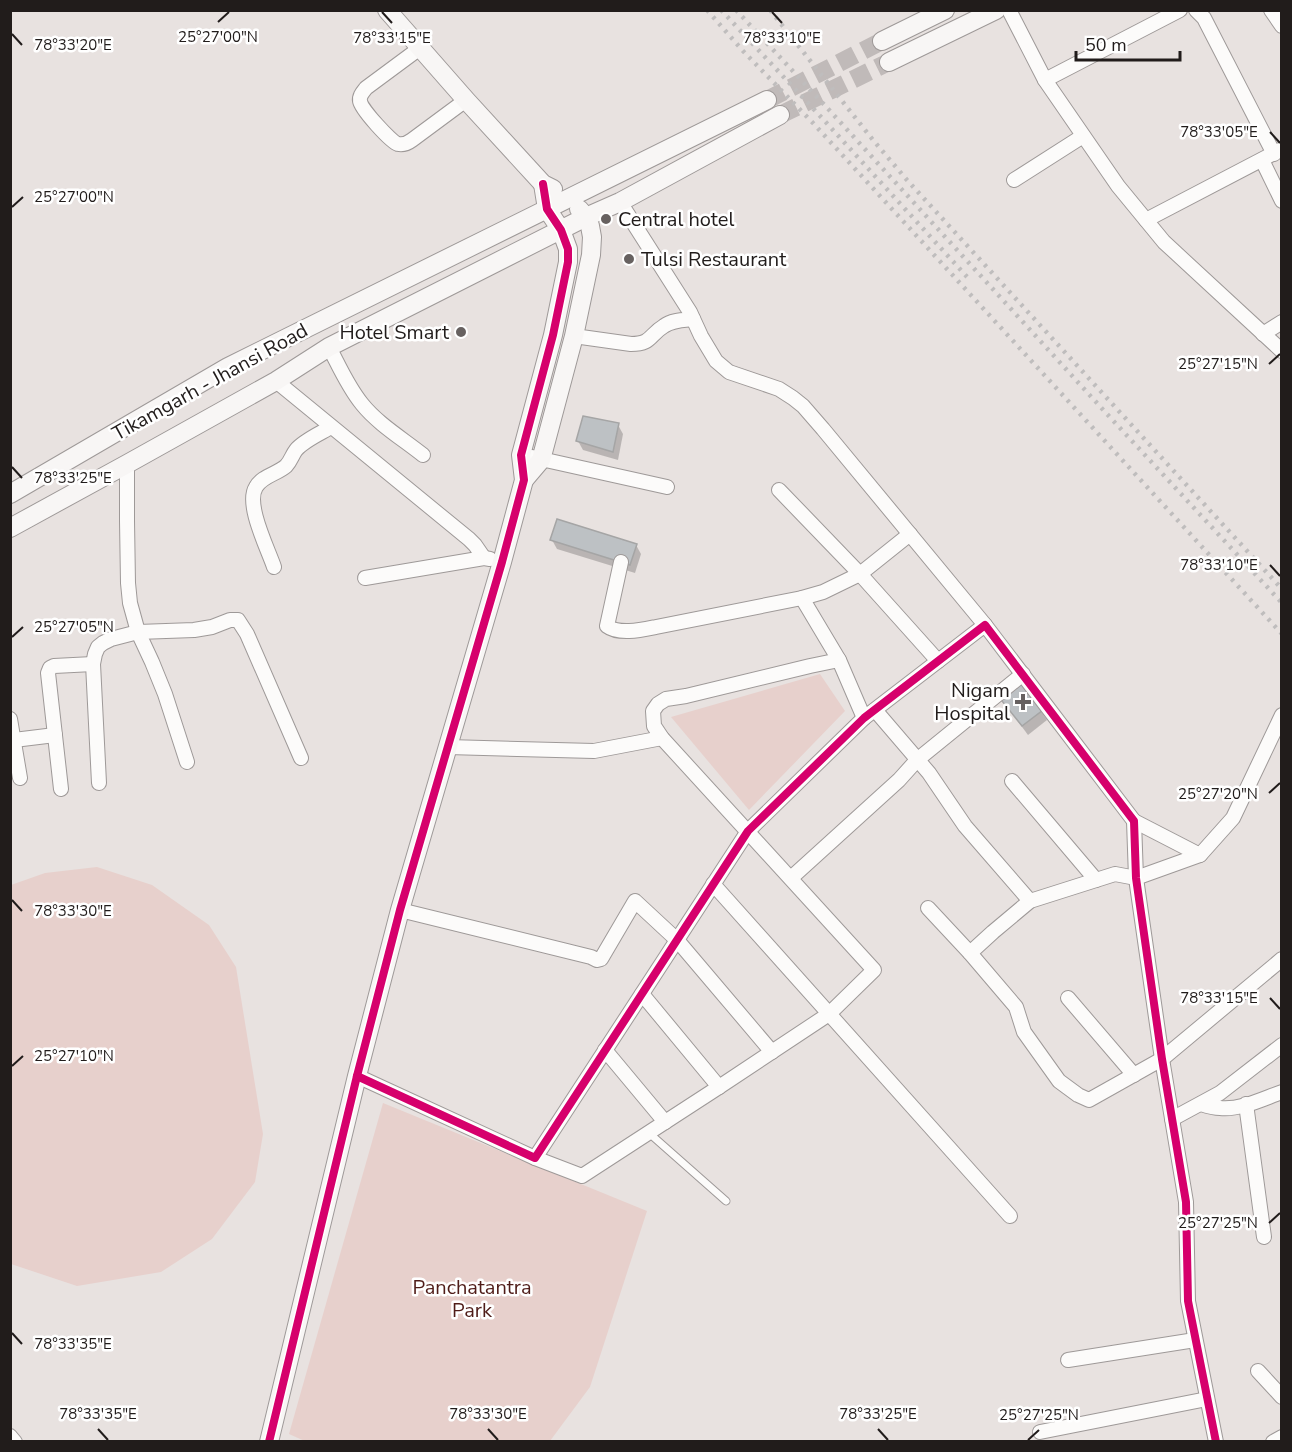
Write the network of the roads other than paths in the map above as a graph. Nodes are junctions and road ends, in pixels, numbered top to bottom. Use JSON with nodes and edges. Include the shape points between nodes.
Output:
{"nodes":[{"id":1,"x":387,"y":10,"type":"edge"},
{"id":2,"x":945,"y":10,"type":"edge"},
{"id":3,"x":996,"y":10,"type":"edge"},
{"id":4,"x":1009,"y":10,"type":"edge"},
{"id":5,"x":1180,"y":10,"type":"edge"},
{"id":6,"x":1196,"y":10,"type":"edge"},
{"id":7,"x":1271,"y":10,"type":"edge"},
{"id":8,"x":1281,"y":26,"type":"edge"},
{"id":9,"x":882,"y":41,"type":"tunnel mouth"},
{"id":10,"x":420,"y":48,"type":"junction"},
{"id":11,"x":889,"y":62,"type":"tunnel mouth"},
{"id":12,"x":1045,"y":80,"type":"junction"},
{"id":13,"x":466,"y":100,"type":"junction"},
{"id":14,"x":767,"y":100,"type":"tunnel mouth"},
{"id":15,"x":780,"y":115,"type":"tunnel mouth"},
{"id":16,"x":1083,"y":136,"type":"junction"},
{"id":17,"x":1272,"y":154,"type":"edge"},
{"id":18,"x":1014,"y":180,"type":"dead end"},
{"id":19,"x":543,"y":184,"type":"junction"},
{"id":20,"x":569,"y":198,"type":"junction"},
{"id":21,"x":1281,"y":201,"type":"edge"},
{"id":22,"x":620,"y":202,"type":"junction"},
{"id":23,"x":547,"y":209,"type":"junction"},
{"id":24,"x":586,"y":217,"type":"junction"},
{"id":25,"x":1146,"y":220,"type":"junction"},
{"id":26,"x":561,"y":230,"type":"junction"},
{"id":27,"x":693,"y":319,"type":"junction"},
{"id":28,"x":1281,"y":322,"type":"edge"},
{"id":29,"x":1263,"y":334,"type":"junction"},
{"id":30,"x":574,"y":336,"type":"junction"},
{"id":31,"x":329,"y":347,"type":"junction"},
{"id":32,"x":1281,"y":351,"type":"edge"},
{"id":33,"x":276,"y":381,"type":"junction"},
{"id":34,"x":331,"y":427,"type":"junction"},
{"id":35,"x":423,"y":455,"type":"dead end"},
{"id":36,"x":521,"y":455,"type":"junction"},
{"id":37,"x":541,"y":460,"type":"junction"},
{"id":38,"x":128,"y":464,"type":"junction"},
{"id":39,"x":524,"y":480,"type":"junction"},
{"id":40,"x":667,"y":487,"type":"dead end"},
{"id":41,"x":778,"y":490,"type":"dead end"},
{"id":42,"x":10,"y":494,"type":"edge"},
{"id":43,"x":10,"y":528,"type":"edge"},
{"id":44,"x":910,"y":534,"type":"junction"},
{"id":45,"x":484,"y":558,"type":"junction"},
{"id":46,"x":502,"y":562,"type":"junction"},
{"id":47,"x":621,"y":562,"type":"dead end"},
{"id":48,"x":274,"y":567,"type":"dead end"},
{"id":49,"x":860,"y":574,"type":"junction"},
{"id":50,"x":365,"y":578,"type":"dead end"},
{"id":51,"x":802,"y":598,"type":"junction"},
{"id":52,"x":986,"y":625,"type":"junction"},
{"id":53,"x":138,"y":632,"type":"junction"},
{"id":54,"x":839,"y":660,"type":"junction"},
{"id":55,"x":938,"y":661,"type":"junction"},
{"id":56,"x":93,"y":664,"type":"junction"},
{"id":57,"x":1023,"y":674,"type":"junction"},
{"id":58,"x":870,"y":714,"type":"junction"},
{"id":59,"x":1281,"y":715,"type":"edge"},
{"id":60,"x":10,"y":718,"type":"edge"},
{"id":61,"x":55,"y":735,"type":"junction"},
{"id":62,"x":662,"y":738,"type":"junction"},
{"id":63,"x":14,"y":740,"type":"junction"},
{"id":64,"x":448,"y":747,"type":"junction"},
{"id":65,"x":302,"y":758,"type":"dead end"},
{"id":66,"x":917,"y":760,"type":"junction"},
{"id":67,"x":187,"y":762,"type":"dead end"},
{"id":68,"x":20,"y":778,"type":"dead end"},
{"id":69,"x":1012,"y":782,"type":"dead end"},
{"id":70,"x":99,"y":783,"type":"dead end"},
{"id":71,"x":61,"y":789,"type":"dead end"},
{"id":72,"x":1134,"y":821,"type":"junction"},
{"id":73,"x":748,"y":831,"type":"junction"},
{"id":74,"x":1200,"y":855,"type":"junction"},
{"id":75,"x":791,"y":878,"type":"junction"},
{"id":76,"x":1136,"y":878,"type":"junction"},
{"id":77,"x":1096,"y":880,"type":"junction"},
{"id":78,"x":713,"y":884,"type":"junction"},
{"id":79,"x":1030,"y":901,"type":"junction"},
{"id":80,"x":928,"y":908,"type":"dead end"},
{"id":81,"x":400,"y":910,"type":"junction"},
{"id":82,"x":677,"y":940,"type":"junction"},
{"id":83,"x":970,"y":954,"type":"junction"},
{"id":84,"x":1281,"y":959,"type":"edge"},
{"id":85,"x":642,"y":994,"type":"junction"},
{"id":86,"x":1068,"y":998,"type":"dead end"},
{"id":87,"x":829,"y":1014,"type":"junction"},
{"id":88,"x":1281,"y":1045,"type":"edge"},
{"id":89,"x":605,"y":1050,"type":"junction"},
{"id":90,"x":772,"y":1052,"type":"junction"},
{"id":91,"x":1162,"y":1059,"type":"junction"},
{"id":92,"x":1134,"y":1075,"type":"junction"},
{"id":93,"x":357,"y":1076,"type":"junction"},
{"id":94,"x":719,"y":1088,"type":"junction"},
{"id":95,"x":1280,"y":1097,"type":"edge"},
{"id":96,"x":1201,"y":1104,"type":"junction"},
{"id":97,"x":1246,"y":1104,"type":"junction"},
{"id":98,"x":1172,"y":1119,"type":"junction"},
{"id":99,"x":665,"y":1122,"type":"junction"},
{"id":100,"x":649,"y":1133,"type":"junction"},
{"id":101,"x":535,"y":1158,"type":"junction"},
{"id":102,"x":726,"y":1201,"type":"dead end"},
{"id":103,"x":1010,"y":1216,"type":"dead end"},
{"id":104,"x":1264,"y":1237,"type":"dead end"},
{"id":105,"x":1196,"y":1340,"type":"junction"},
{"id":106,"x":1068,"y":1360,"type":"dead end"},
{"id":107,"x":1258,"y":1371,"type":"dead end"},
{"id":108,"x":1281,"y":1397,"type":"edge"},
{"id":109,"x":1208,"y":1399,"type":"junction"},
{"id":110,"x":1041,"y":1432,"type":"dead end"},
{"id":111,"x":10,"y":1436,"type":"edge"},
{"id":112,"x":1281,"y":1437,"type":"edge"},
{"id":113,"x":15,"y":1442,"type":"edge"},
{"id":114,"x":269,"y":1442,"type":"edge"},
{"id":115,"x":1216,"y":1442,"type":"edge"},
{"id":116,"x":1273,"y":1442,"type":"edge"}],
"edges":[{"from":1,"to":10,"type":"street"},
{"from":2,"to":9,"type":"street"},
{"from":3,"to":11,"type":"street"},
{"from":4,"to":12,"type":"street"},
{"from":5,"to":12,"type":"street"},
{"from":6,"to":17,"type":"street","via":[[1204,18]]},
{"from":7,"to":8,"type":"street"},
{"from":10,"to":13,"type":"street"},
{"from":10,"to":13,"type":"street","via":[[361,95],[363,108],[391,140],[405,144]]},
{"from":12,"to":16,"type":"street"},
{"from":13,"to":19,"type":"street"},
{"from":14,"to":20,"type":"street","name":"Tikamgarh - Jhansi Road"},
{"from":15,"to":22,"type":"street","name":"Tikamgarh - Jhansi Road"},
{"from":16,"to":18,"type":"street"},
{"from":16,"to":25,"type":"street"},
{"from":17,"to":21,"type":"street"},
{"from":17,"to":25,"type":"street"},
{"from":19,"to":20,"type":"street"},
{"from":19,"to":23,"type":"street"},
{"from":20,"to":23,"type":"street","name":"Tikamgarh - Jhansi Road"},
{"from":20,"to":24,"type":"street"},
{"from":22,"to":24,"type":"street","name":"Tikamgarh - Jhansi Road"},
{"from":22,"to":27,"type":"street"},
{"from":23,"to":26,"type":"street"},
{"from":23,"to":42,"type":"street","name":"Tikamgarh - Jhansi Road","via":[[228,367]]},
{"from":24,"to":26,"type":"street","name":"Tikamgarh - Jhansi Road"},
{"from":24,"to":30,"type":"street","via":[[592,237],[591,255]]},
{"from":25,"to":29,"type":"street","via":[[1164,242]]},
{"from":26,"to":31,"type":"street","name":"Tikamgarh - Jhansi Road"},
{"from":26,"to":36,"type":"street","via":[[568,249],[566,277]]},
{"from":27,"to":30,"type":"street","via":[[665,325],[640,344]]},
{"from":27,"to":44,"type":"street","via":[[721,366],[779,389],[803,406]]},
{"from":28,"to":29,"type":"street"},
{"from":29,"to":32,"type":"street"},
{"from":30,"to":37,"type":"street"},
{"from":31,"to":33,"type":"street","name":"Tikamgarh - Jhansi Road"},
{"from":31,"to":35,"type":"street","via":[[362,405]]},
{"from":33,"to":34,"type":"street"},
{"from":33,"to":38,"type":"street","name":"Tikamgarh - Jhansi Road"},
{"from":34,"to":45,"type":"street","via":[[469,539]]},
{"from":34,"to":48,"type":"street","via":[[294,451],[285,467],[263,480],[253,492],[254,511]]},
{"from":36,"to":37,"type":"street"},
{"from":36,"to":39,"type":"street"},
{"from":37,"to":39,"type":"street"},
{"from":37,"to":40,"type":"street"},
{"from":38,"to":43,"type":"street","name":"Tikamgarh - Jhansi Road"},
{"from":38,"to":53,"type":"street","via":[[128,583]]},
{"from":39,"to":46,"type":"street"},
{"from":41,"to":49,"type":"street"},
{"from":44,"to":49,"type":"street"},
{"from":44,"to":52,"type":"street"},
{"from":45,"to":46,"type":"street"},
{"from":45,"to":50,"type":"street"},
{"from":46,"to":64,"type":"street"},
{"from":47,"to":51,"type":"street","via":[[607,624],[610,628],[631,631]]},
{"from":49,"to":51,"type":"street"},
{"from":49,"to":55,"type":"street"},
{"from":51,"to":54,"type":"street"},
{"from":52,"to":55,"type":"street"},
{"from":52,"to":57,"type":"street"},
{"from":53,"to":56,"type":"street","via":[[103,643]]},
{"from":53,"to":65,"type":"street","via":[[194,630],[238,620]]},
{"from":53,"to":67,"type":"street","via":[[165,694]]},
{"from":54,"to":58,"type":"street"},
{"from":54,"to":62,"type":"street","via":[[666,699],[653,711],[654,726]]},
{"from":55,"to":58,"type":"street"},
{"from":56,"to":61,"type":"street","via":[[50,668]]},
{"from":56,"to":70,"type":"street"},
{"from":57,"to":66,"type":"street"},
{"from":57,"to":72,"type":"street"},
{"from":58,"to":66,"type":"street"},
{"from":58,"to":73,"type":"street"},
{"from":59,"to":74,"type":"street","via":[[1233,818]]},
{"from":60,"to":63,"type":"street"},
{"from":61,"to":63,"type":"street"},
{"from":61,"to":71,"type":"street"},
{"from":62,"to":64,"type":"street","via":[[594,751]]},
{"from":62,"to":73,"type":"street"},
{"from":63,"to":68,"type":"street"},
{"from":64,"to":81,"type":"street"},
{"from":66,"to":75,"type":"street"},
{"from":66,"to":79,"type":"street","via":[[964,826]]},
{"from":69,"to":77,"type":"street"},
{"from":72,"to":74,"type":"street"},
{"from":72,"to":76,"type":"street"},
{"from":73,"to":75,"type":"street"},
{"from":73,"to":78,"type":"street"},
{"from":74,"to":76,"type":"street"},
{"from":75,"to":87,"type":"street","via":[[874,970]]},
{"from":76,"to":77,"type":"street","via":[[1115,874]]},
{"from":76,"to":91,"type":"street"},
{"from":77,"to":79,"type":"street"},
{"from":78,"to":82,"type":"street"},
{"from":78,"to":87,"type":"street"},
{"from":79,"to":83,"type":"street"},
{"from":80,"to":83,"type":"street"},
{"from":81,"to":82,"type":"street","via":[[597,960],[635,901]]},
{"from":81,"to":93,"type":"street"},
{"from":82,"to":85,"type":"street"},
{"from":82,"to":90,"type":"street"},
{"from":83,"to":92,"type":"street","via":[[1016,1007],[1024,1032],[1059,1081],[1089,1100]]},
{"from":84,"to":91,"type":"street"},
{"from":85,"to":89,"type":"street"},
{"from":85,"to":94,"type":"street"},
{"from":86,"to":92,"type":"street"},
{"from":87,"to":90,"type":"street"},
{"from":87,"to":103,"type":"street"},
{"from":88,"to":96,"type":"street"},
{"from":89,"to":99,"type":"street"},
{"from":89,"to":101,"type":"street"},
{"from":90,"to":94,"type":"street"},
{"from":91,"to":92,"type":"street"},
{"from":91,"to":98,"type":"street"},
{"from":93,"to":101,"type":"street"},
{"from":93,"to":114,"type":"street"},
{"from":94,"to":99,"type":"street"},
{"from":95,"to":97,"type":"street"},
{"from":96,"to":97,"type":"street","via":[[1227,1108]]},
{"from":96,"to":98,"type":"street"},
{"from":97,"to":104,"type":"street"},
{"from":98,"to":105,"type":"street","via":[[1186,1202],[1188,1301]]},
{"from":99,"to":100,"type":"street"},
{"from":100,"to":101,"type":"street","via":[[582,1176]]},
{"from":100,"to":102,"type":"lane"},
{"from":105,"to":106,"type":"street"},
{"from":105,"to":109,"type":"street"},
{"from":107,"to":108,"type":"street"},
{"from":109,"to":110,"type":"street"},
{"from":109,"to":115,"type":"street"},
{"from":111,"to":113,"type":"street"},
{"from":112,"to":116,"type":"street"}]}
